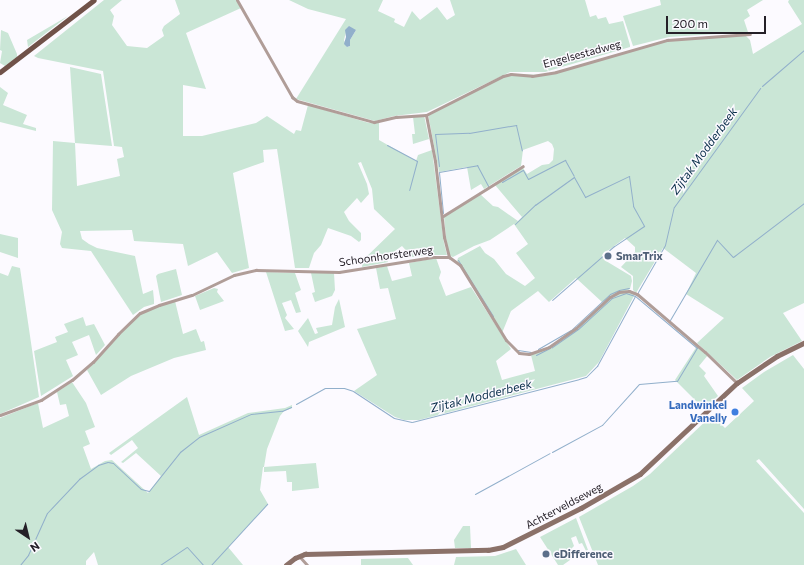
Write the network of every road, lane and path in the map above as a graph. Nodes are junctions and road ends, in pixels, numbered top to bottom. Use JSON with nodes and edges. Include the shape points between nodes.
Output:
{"nodes":[{"id":1,"x":94,"y":0,"type":"edge"},
{"id":2,"x":238,"y":0,"type":"edge"},
{"id":3,"x":750,"y":34,"type":"dead end"},
{"id":4,"x":0,"y":72,"type":"edge"},
{"id":5,"x":426,"y":114,"type":"junction"},
{"id":6,"x":523,"y":166,"type":"dead end"},
{"id":7,"x":443,"y":216,"type":"junction"},
{"id":8,"x":449,"y":257,"type":"junction"},
{"id":9,"x":804,"y":343,"type":"edge"},
{"id":10,"x":737,"y":383,"type":"junction"},
{"id":11,"x":0,"y":415,"type":"edge"},
{"id":12,"x":299,"y":556,"type":"junction"},
{"id":13,"x":286,"y":565,"type":"edge"},
{"id":14,"x":307,"y":565,"type":"edge"}],
"edges":[{"from":1,"to":4,"type":"main road"},
{"from":2,"to":5,"type":"street","name":"Engelsestadweg","via":[[296,101],[369,122]]},
{"from":3,"to":5,"type":"street","name":"Engelsestadweg","via":[[667,40],[542,75],[511,74]]},
{"from":5,"to":7,"type":"street"},
{"from":6,"to":7,"type":"street"},
{"from":7,"to":8,"type":"street"},
{"from":8,"to":10,"type":"street","name":"Schoonhorsterweg","via":[[460,266],[506,340],[520,353],[534,353],[549,347],[576,328],[610,297],[619,292],[629,291],[637,294],[706,352]]},
{"from":8,"to":11,"type":"street","name":"Schoonhorsterweg","via":[[433,257],[338,272],[246,271],[192,295],[140,313],[72,380],[41,400]]},
{"from":9,"to":10,"type":"street","name":"Achterveldseweg","via":[[777,356]]},
{"from":10,"to":12,"type":"street","name":"Achterveldseweg","via":[[640,474],[503,548]]},
{"from":12,"to":13,"type":"street","name":"Achterveldseweg"},
{"from":12,"to":14,"type":"street"}]}
